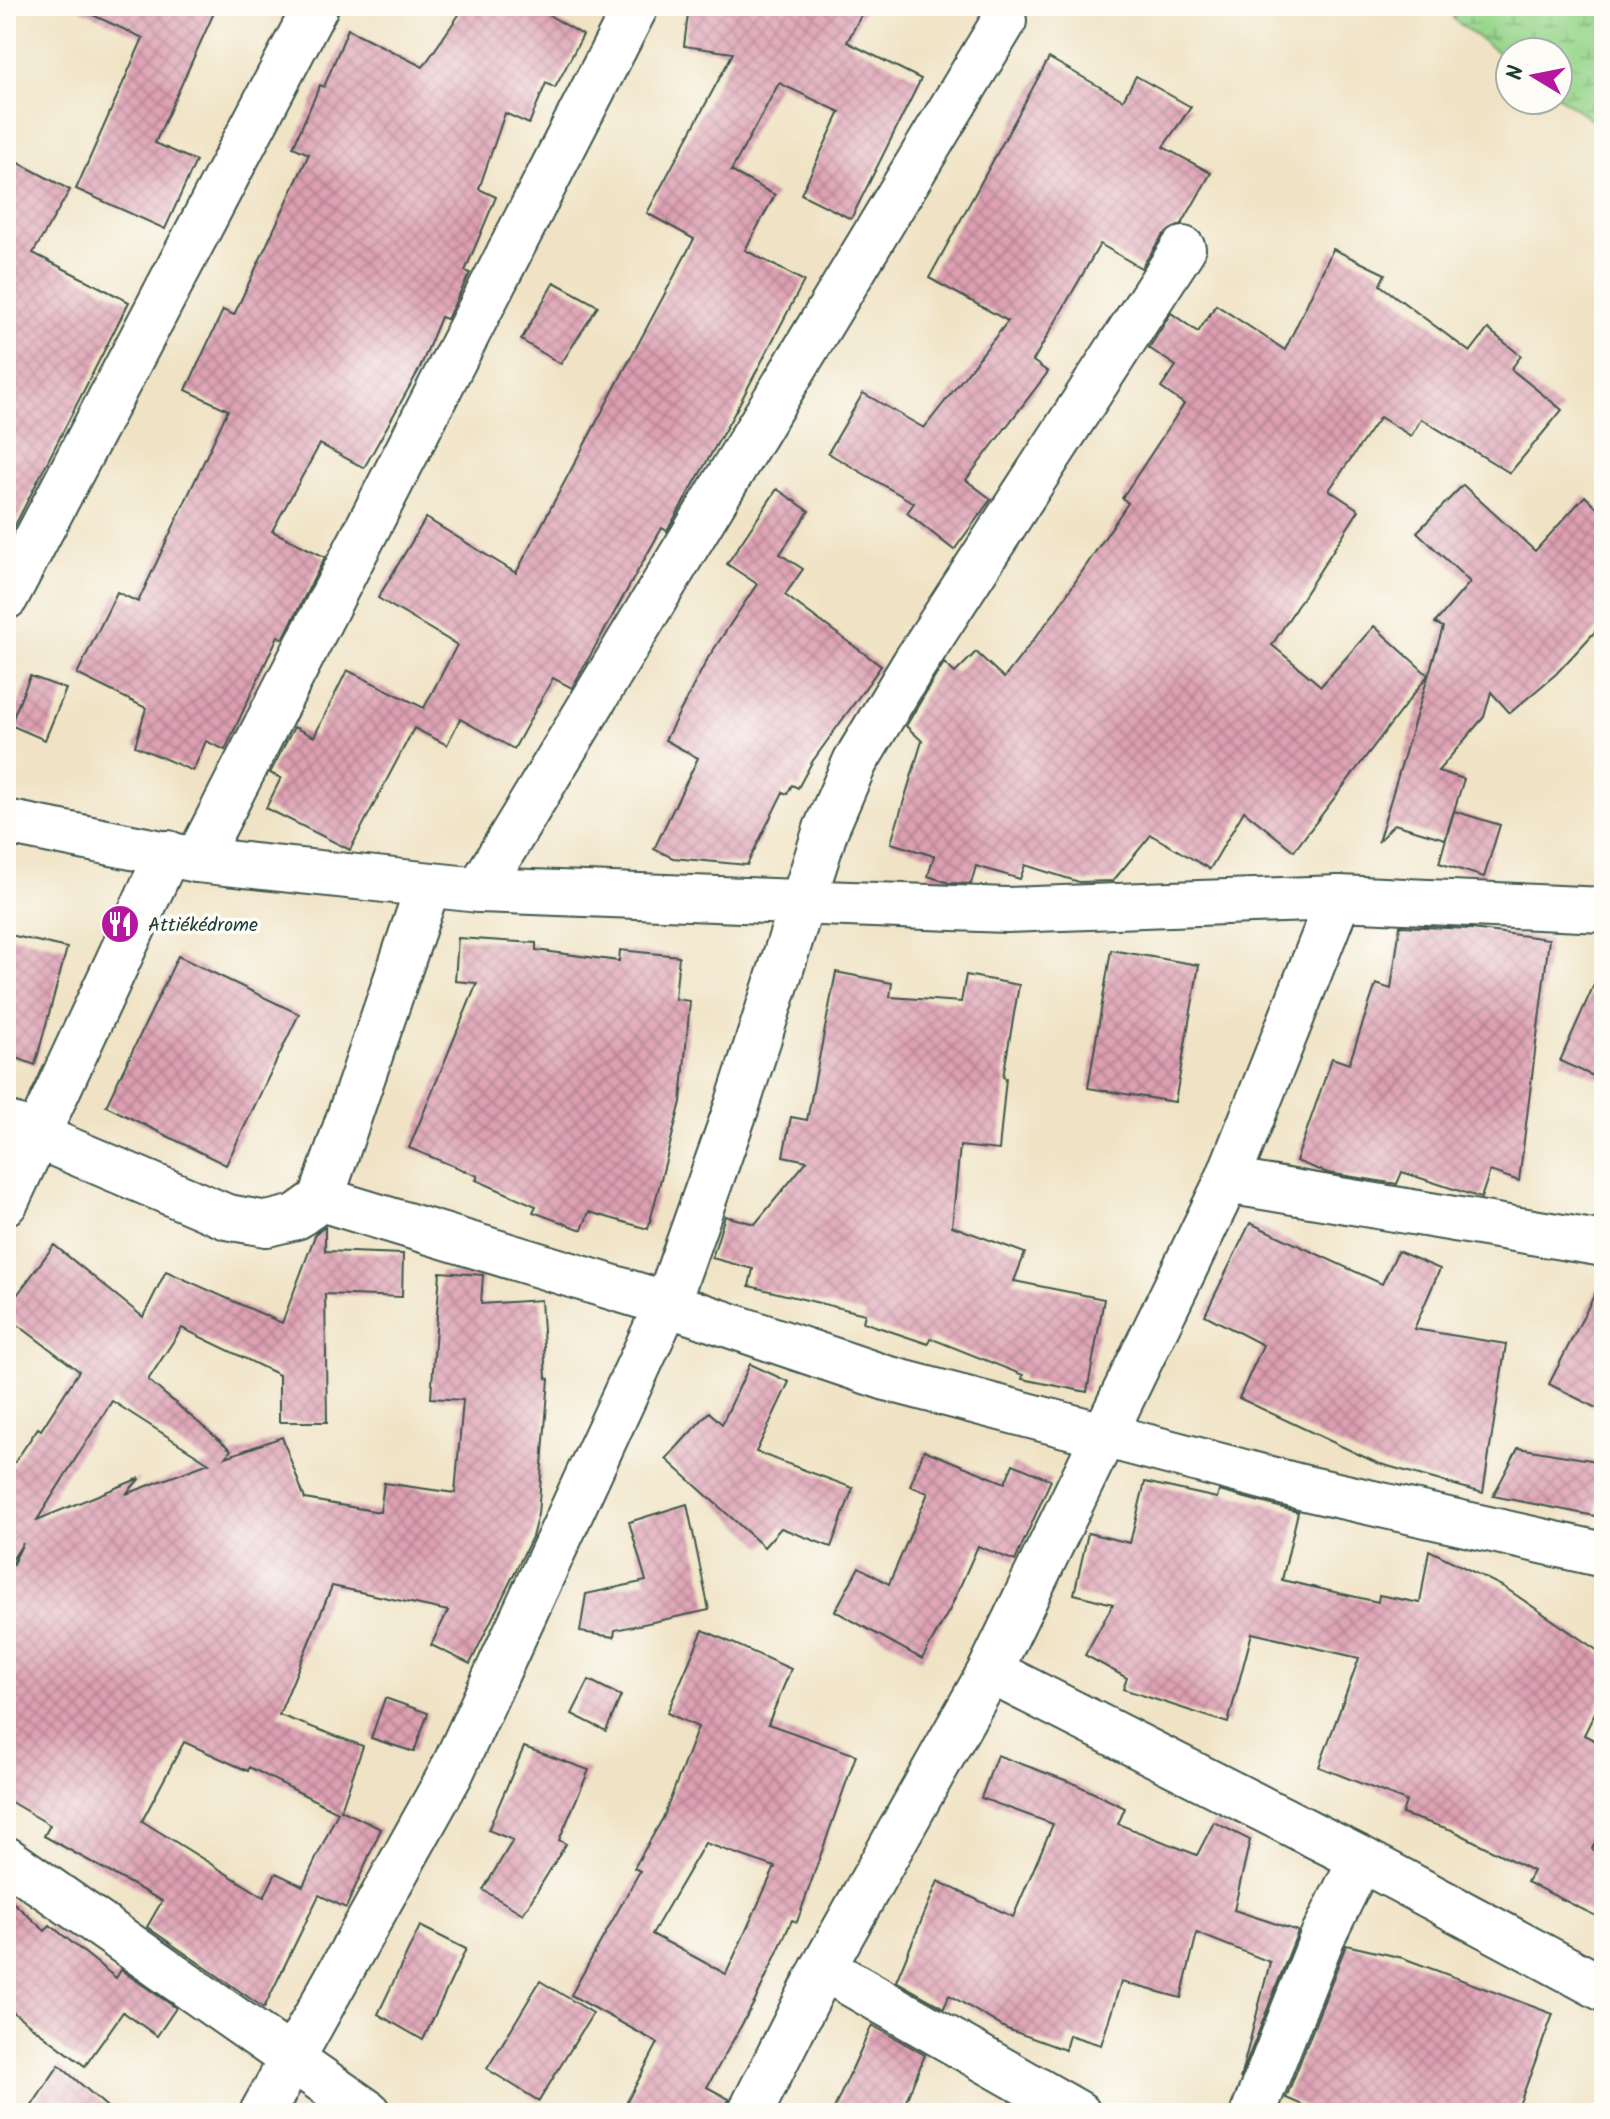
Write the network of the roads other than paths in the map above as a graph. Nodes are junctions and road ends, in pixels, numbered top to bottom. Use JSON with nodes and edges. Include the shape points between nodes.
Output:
{"nodes":[{"id":1,"x":316,"y":6,"type":"edge"},
{"id":2,"x":636,"y":6,"type":"edge"},
{"id":3,"x":1004,"y":21,"type":"dead end"},
{"id":4,"x":1183,"y":249,"type":"dead end"},
{"id":5,"x":6,"y":597,"type":"edge"},
{"id":6,"x":6,"y":822,"type":"edge"},
{"id":7,"x":183,"y":856,"type":"junction"},
{"id":8,"x":428,"y":886,"type":"junction"},
{"id":9,"x":479,"y":890,"type":"junction"},
{"id":10,"x":1339,"y":898,"type":"junction"},
{"id":11,"x":802,"y":904,"type":"junction"},
{"id":12,"x":1604,"y":910,"type":"edge"},
{"id":13,"x":22,"y":1130,"type":"edge"},
{"id":14,"x":1227,"y":1181,"type":"junction"},
{"id":15,"x":321,"y":1199,"type":"junction"},
{"id":16,"x":6,"y":1202,"type":"edge"},
{"id":17,"x":1604,"y":1244,"type":"edge"},
{"id":18,"x":667,"y":1304,"type":"junction"},
{"id":19,"x":1102,"y":1437,"type":"junction"},
{"id":20,"x":1604,"y":1555,"type":"edge"},
{"id":21,"x":990,"y":1671,"type":"junction"},
{"id":22,"x":6,"y":1859,"type":"edge"},
{"id":23,"x":1361,"y":1859,"type":"junction"},
{"id":24,"x":823,"y":1968,"type":"junction"},
{"id":25,"x":1604,"y":1989,"type":"edge"},
{"id":26,"x":291,"y":2059,"type":"junction"},
{"id":27,"x":262,"y":2113,"type":"edge"},
{"id":28,"x":369,"y":2113,"type":"edge"},
{"id":29,"x":750,"y":2113,"type":"edge"},
{"id":30,"x":1078,"y":2113,"type":"edge"},
{"id":31,"x":1253,"y":2113,"type":"edge"}],
"edges":[{"from":1,"to":5,"type":"street"},
{"from":2,"to":7,"type":"street"},
{"from":3,"to":9,"type":"street"},
{"from":4,"to":11,"type":"street","via":[[855,762]]},
{"from":6,"to":7,"type":"street"},
{"from":7,"to":8,"type":"street"},
{"from":7,"to":13,"type":"street"},
{"from":8,"to":9,"type":"street"},
{"from":8,"to":15,"type":"street"},
{"from":9,"to":11,"type":"street"},
{"from":10,"to":11,"type":"street","via":[[1092,909]]},
{"from":10,"to":12,"type":"street"},
{"from":10,"to":14,"type":"street"},
{"from":11,"to":18,"type":"street"},
{"from":13,"to":15,"type":"street","via":[[227,1217],[267,1224],[296,1217]]},
{"from":13,"to":16,"type":"street"},
{"from":14,"to":17,"type":"street"},
{"from":14,"to":19,"type":"street"},
{"from":15,"to":18,"type":"street"},
{"from":18,"to":19,"type":"street","via":[[886,1378]]},
{"from":18,"to":26,"type":"street","via":[[451,1773]]},
{"from":19,"to":20,"type":"street"},
{"from":19,"to":21,"type":"street"},
{"from":21,"to":23,"type":"street"},
{"from":21,"to":24,"type":"street"},
{"from":22,"to":26,"type":"street"},
{"from":23,"to":25,"type":"street"},
{"from":23,"to":31,"type":"street","via":[[1322,1938]]},
{"from":24,"to":29,"type":"street"},
{"from":24,"to":30,"type":"street"},
{"from":26,"to":27,"type":"street"},
{"from":26,"to":28,"type":"street"}]}
